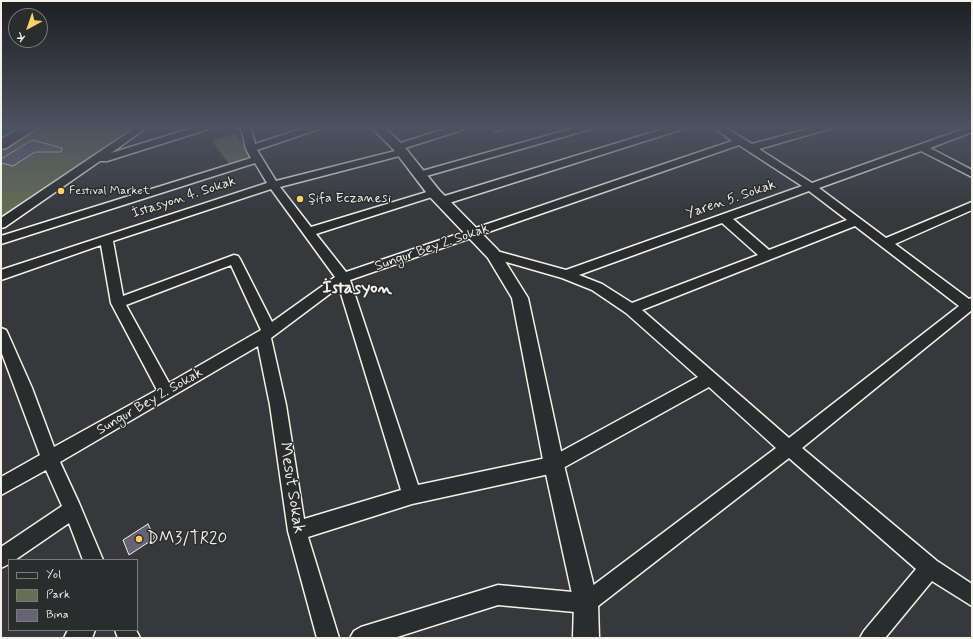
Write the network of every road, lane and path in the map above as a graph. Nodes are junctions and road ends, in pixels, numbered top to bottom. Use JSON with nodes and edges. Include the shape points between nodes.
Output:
{"nodes":[{"id":1,"x":100,"y":156,"type":"edge"},
{"id":2,"x":112,"y":156,"type":"edge"},
{"id":3,"x":249,"y":156,"type":"edge"},
{"id":4,"x":255,"y":156,"type":"edge"},
{"id":5,"x":379,"y":156,"type":"edge"},
{"id":6,"x":404,"y":156,"type":"edge"},
{"id":7,"x":486,"y":156,"type":"edge"},
{"id":8,"x":580,"y":156,"type":"edge"},
{"id":9,"x":710,"y":156,"type":"edge"},
{"id":10,"x":764,"y":156,"type":"edge"},
{"id":11,"x":901,"y":156,"type":"edge"},
{"id":12,"x":938,"y":156,"type":"edge"},
{"id":13,"x":89,"y":163,"type":"junction"},
{"id":14,"x":972,"y":174,"type":"edge"},
{"id":15,"x":419,"y":175,"type":"junction"},
{"id":16,"x":273,"y":185,"type":"junction"},
{"id":17,"x":812,"y":188,"type":"junction"},
{"id":18,"x":438,"y":197,"type":"junction"},
{"id":19,"x":972,"y":206,"type":"edge"},
{"id":20,"x":724,"y":218,"type":"junction"},
{"id":21,"x":856,"y":221,"type":"junction"},
{"id":22,"x":1,"y":224,"type":"edge"},
{"id":23,"x":308,"y":232,"type":"junction"},
{"id":24,"x":474,"y":233,"type":"junction"},
{"id":25,"x":106,"y":239,"type":"junction"},
{"id":26,"x":1,"y":240,"type":"edge"},
{"id":27,"x":885,"y":243,"type":"junction"},
{"id":28,"x":493,"y":254,"type":"junction"},
{"id":29,"x":766,"y":255,"type":"junction"},
{"id":30,"x":566,"y":274,"type":"junction"},
{"id":31,"x":1,"y":275,"type":"edge"},
{"id":32,"x":344,"y":278,"type":"junction"},
{"id":33,"x":118,"y":303,"type":"junction"},
{"id":34,"x":970,"y":304,"type":"edge"},
{"id":35,"x":631,"y":309,"type":"junction"},
{"id":36,"x":1,"y":334,"type":"edge"},
{"id":37,"x":266,"y":334,"type":"junction"},
{"id":38,"x":711,"y":378,"type":"junction"},
{"id":39,"x":166,"y":392,"type":"junction"},
{"id":40,"x":789,"y":448,"type":"junction"},
{"id":41,"x":50,"y":459,"type":"junction"},
{"id":42,"x":554,"y":465,"type":"junction"},
{"id":43,"x":1,"y":486,"type":"edge"},
{"id":44,"x":412,"y":496,"type":"junction"},
{"id":45,"x":73,"y":509,"type":"junction"},
{"id":46,"x":297,"y":531,"type":"junction"},
{"id":47,"x":1,"y":558,"type":"edge"},
{"id":48,"x":93,"y":559,"type":"edge"},
{"id":49,"x":930,"y":568,"type":"junction"},
{"id":50,"x":972,"y":596,"type":"edge"},
{"id":51,"x":586,"y":603,"type":"junction"},
{"id":52,"x":84,"y":631,"type":"edge"},
{"id":53,"x":75,"y":638,"type":"edge"},
{"id":54,"x":328,"y":638,"type":"edge"},
{"id":55,"x":361,"y":638,"type":"edge"},
{"id":56,"x":586,"y":638,"type":"edge"},
{"id":57,"x":871,"y":638,"type":"edge"}],
"edges":[{"from":1,"to":13,"type":"street"},
{"from":2,"to":13,"type":"street"},
{"from":3,"to":26,"type":"street"},
{"from":4,"to":16,"type":"street"},
{"from":5,"to":16,"type":"street","name":"İstasyon 4. Sokak"},
{"from":6,"to":15,"type":"street"},
{"from":7,"to":15,"type":"street"},
{"from":8,"to":18,"type":"street"},
{"from":9,"to":24,"type":"street","name":"Sungur Bey 2. Sokak"},
{"from":10,"to":17,"type":"street"},
{"from":11,"to":17,"type":"street","name":"Yaren 5. Sokak"},
{"from":12,"to":14,"type":"street"},
{"from":13,"to":22,"type":"street"},
{"from":15,"to":18,"type":"street"},
{"from":16,"to":23,"type":"street"},
{"from":16,"to":25,"type":"street","name":"İstasyon 4. Sokak"},
{"from":17,"to":20,"type":"street","name":"Yaren 5. Sokak"},
{"from":17,"to":21,"type":"street"},
{"from":18,"to":23,"type":"street"},
{"from":18,"to":24,"type":"street"},
{"from":19,"to":27,"type":"street"},
{"from":20,"to":29,"type":"street"},
{"from":20,"to":30,"type":"street","name":"Yaren 5. Sokak"},
{"from":21,"to":27,"type":"street"},
{"from":21,"to":29,"type":"street"},
{"from":23,"to":32,"type":"street"},
{"from":24,"to":28,"type":"street"},
{"from":24,"to":32,"type":"street","name":"Sungur Bey 2. Sokak"},
{"from":25,"to":31,"type":"street","name":"İstasyon 4. Sokak"},
{"from":25,"to":33,"type":"street"},
{"from":27,"to":34,"type":"street"},
{"from":28,"to":30,"type":"street"},
{"from":28,"to":42,"type":"street","via":[[520,298]]},
{"from":29,"to":35,"type":"street"},
{"from":30,"to":35,"type":"street","via":[[597,287]]},
{"from":32,"to":37,"type":"street","name":"Sungur Bey 2. Sokak"},
{"from":32,"to":44,"type":"street"},
{"from":33,"to":37,"type":"street","name":"Mesut Sokak","via":[[234,259]]},
{"from":33,"to":39,"type":"street"},
{"from":34,"to":40,"type":"street"},
{"from":35,"to":38,"type":"street"},
{"from":36,"to":41,"type":"street"},
{"from":37,"to":39,"type":"street","name":"Sungur Bey 2. Sokak"},
{"from":37,"to":46,"type":"street","name":"Mesut Sokak"},
{"from":38,"to":40,"type":"street"},
{"from":38,"to":42,"type":"street"},
{"from":39,"to":41,"type":"street","name":"Sungur Bey 2. Sokak"},
{"from":40,"to":49,"type":"street"},
{"from":40,"to":51,"type":"street"},
{"from":41,"to":43,"type":"street","name":"Sungur Bey 2. Sokak"},
{"from":41,"to":45,"type":"street"},
{"from":42,"to":44,"type":"street"},
{"from":42,"to":51,"type":"street"},
{"from":44,"to":46,"type":"street"},
{"from":45,"to":47,"type":"street"},
{"from":45,"to":48,"type":"street"},
{"from":46,"to":54,"type":"street","name":"Mesut Sokak"},
{"from":49,"to":50,"type":"street"},
{"from":49,"to":57,"type":"street"},
{"from":51,"to":55,"type":"street","via":[[498,595]]},
{"from":51,"to":56,"type":"street"},
{"from":52,"to":53,"type":"street"}]}
